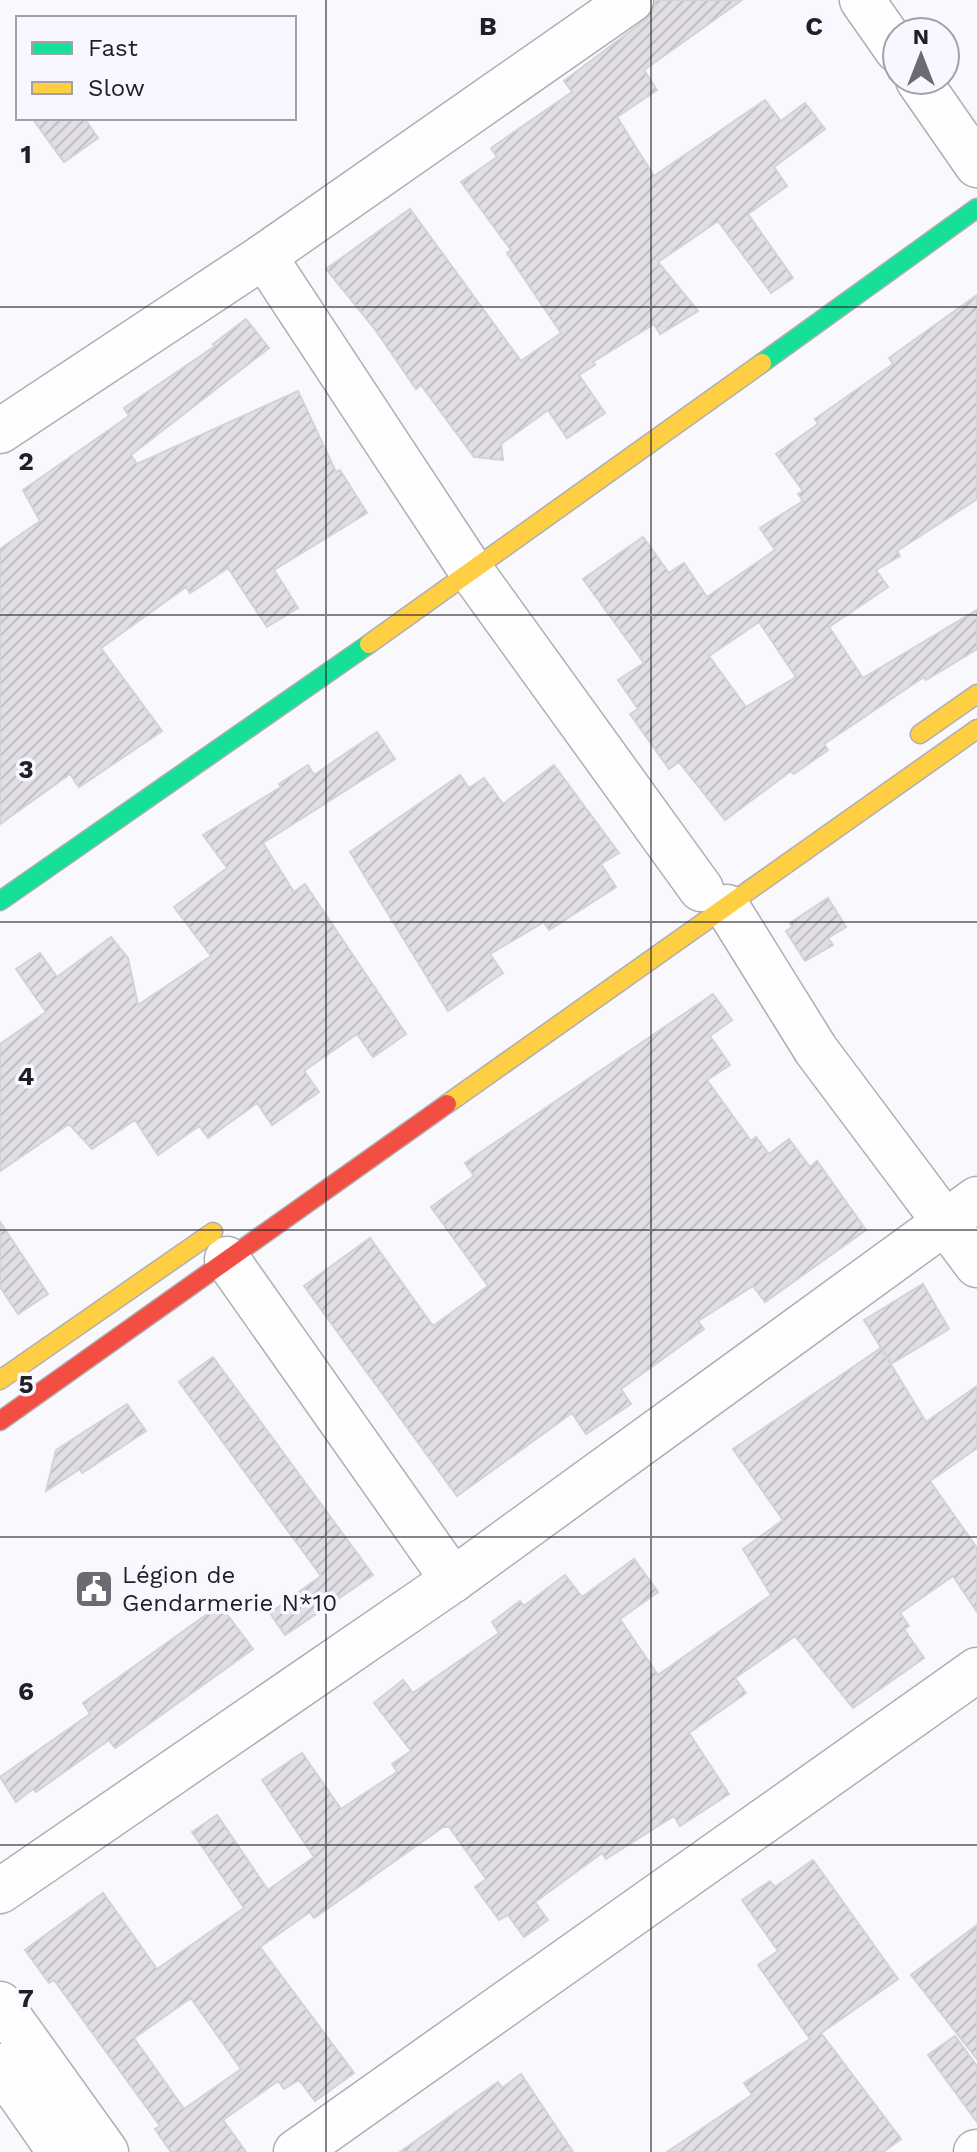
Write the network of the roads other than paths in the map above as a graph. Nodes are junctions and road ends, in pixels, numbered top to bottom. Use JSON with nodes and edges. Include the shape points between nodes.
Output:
{"nodes":[{"id":1,"x":631,"y":0,"type":"edge"},
{"id":2,"x":862,"y":0,"type":"edge"},
{"id":3,"x":881,"y":27,"type":"edge"},
{"id":4,"x":929,"y":96,"type":"edge"},
{"id":5,"x":977,"y":165,"type":"edge"},
{"id":6,"x":977,"y":208,"type":"edge"},
{"id":7,"x":264,"y":256,"type":"junction"},
{"id":8,"x":0,"y":431,"type":"edge"},
{"id":9,"x":472,"y":572,"type":"junction"},
{"id":10,"x":977,"y":694,"type":"edge"},
{"id":11,"x":977,"y":729,"type":"edge"},
{"id":12,"x":902,"y":747,"type":"dead end"},
{"id":13,"x":707,"y":894,"type":"junction"},
{"id":14,"x":0,"y":901,"type":"edge"},
{"id":15,"x":960,"y":1210,"type":"edge"},
{"id":16,"x":229,"y":1240,"type":"junction"},
{"id":17,"x":977,"y":1265,"type":"edge"},
{"id":18,"x":0,"y":1380,"type":"edge"},
{"id":19,"x":0,"y":1421,"type":"edge"},
{"id":20,"x":453,"y":1580,"type":"junction"},
{"id":21,"x":977,"y":1670,"type":"edge"},
{"id":22,"x":0,"y":1891,"type":"edge"},
{"id":23,"x":0,"y":2004,"type":"edge"},
{"id":24,"x":0,"y":2066,"type":"edge"},
{"id":25,"x":60,"y":2152,"type":"edge"},
{"id":26,"x":106,"y":2152,"type":"edge"},
{"id":27,"x":296,"y":2152,"type":"edge"}],
"edges":[{"from":1,"to":7,"type":"street"},
{"from":2,"to":3,"type":"street"},
{"from":4,"to":5,"type":"street"},
{"from":6,"to":9,"type":"street"},
{"from":7,"to":8,"type":"street"},
{"from":7,"to":9,"type":"street"},
{"from":9,"to":13,"type":"street"},
{"from":9,"to":14,"type":"street"},
{"from":10,"to":12,"type":"street"},
{"from":11,"to":13,"type":"street"},
{"from":13,"to":15,"type":"street","via":[[816,1050]]},
{"from":13,"to":16,"type":"street"},
{"from":15,"to":17,"type":"street"},
{"from":15,"to":20,"type":"street"},
{"from":16,"to":18,"type":"street"},
{"from":16,"to":19,"type":"street"},
{"from":16,"to":20,"type":"street"},
{"from":20,"to":22,"type":"street"},
{"from":21,"to":27,"type":"street"},
{"from":23,"to":26,"type":"street"},
{"from":24,"to":25,"type":"street"}]}
